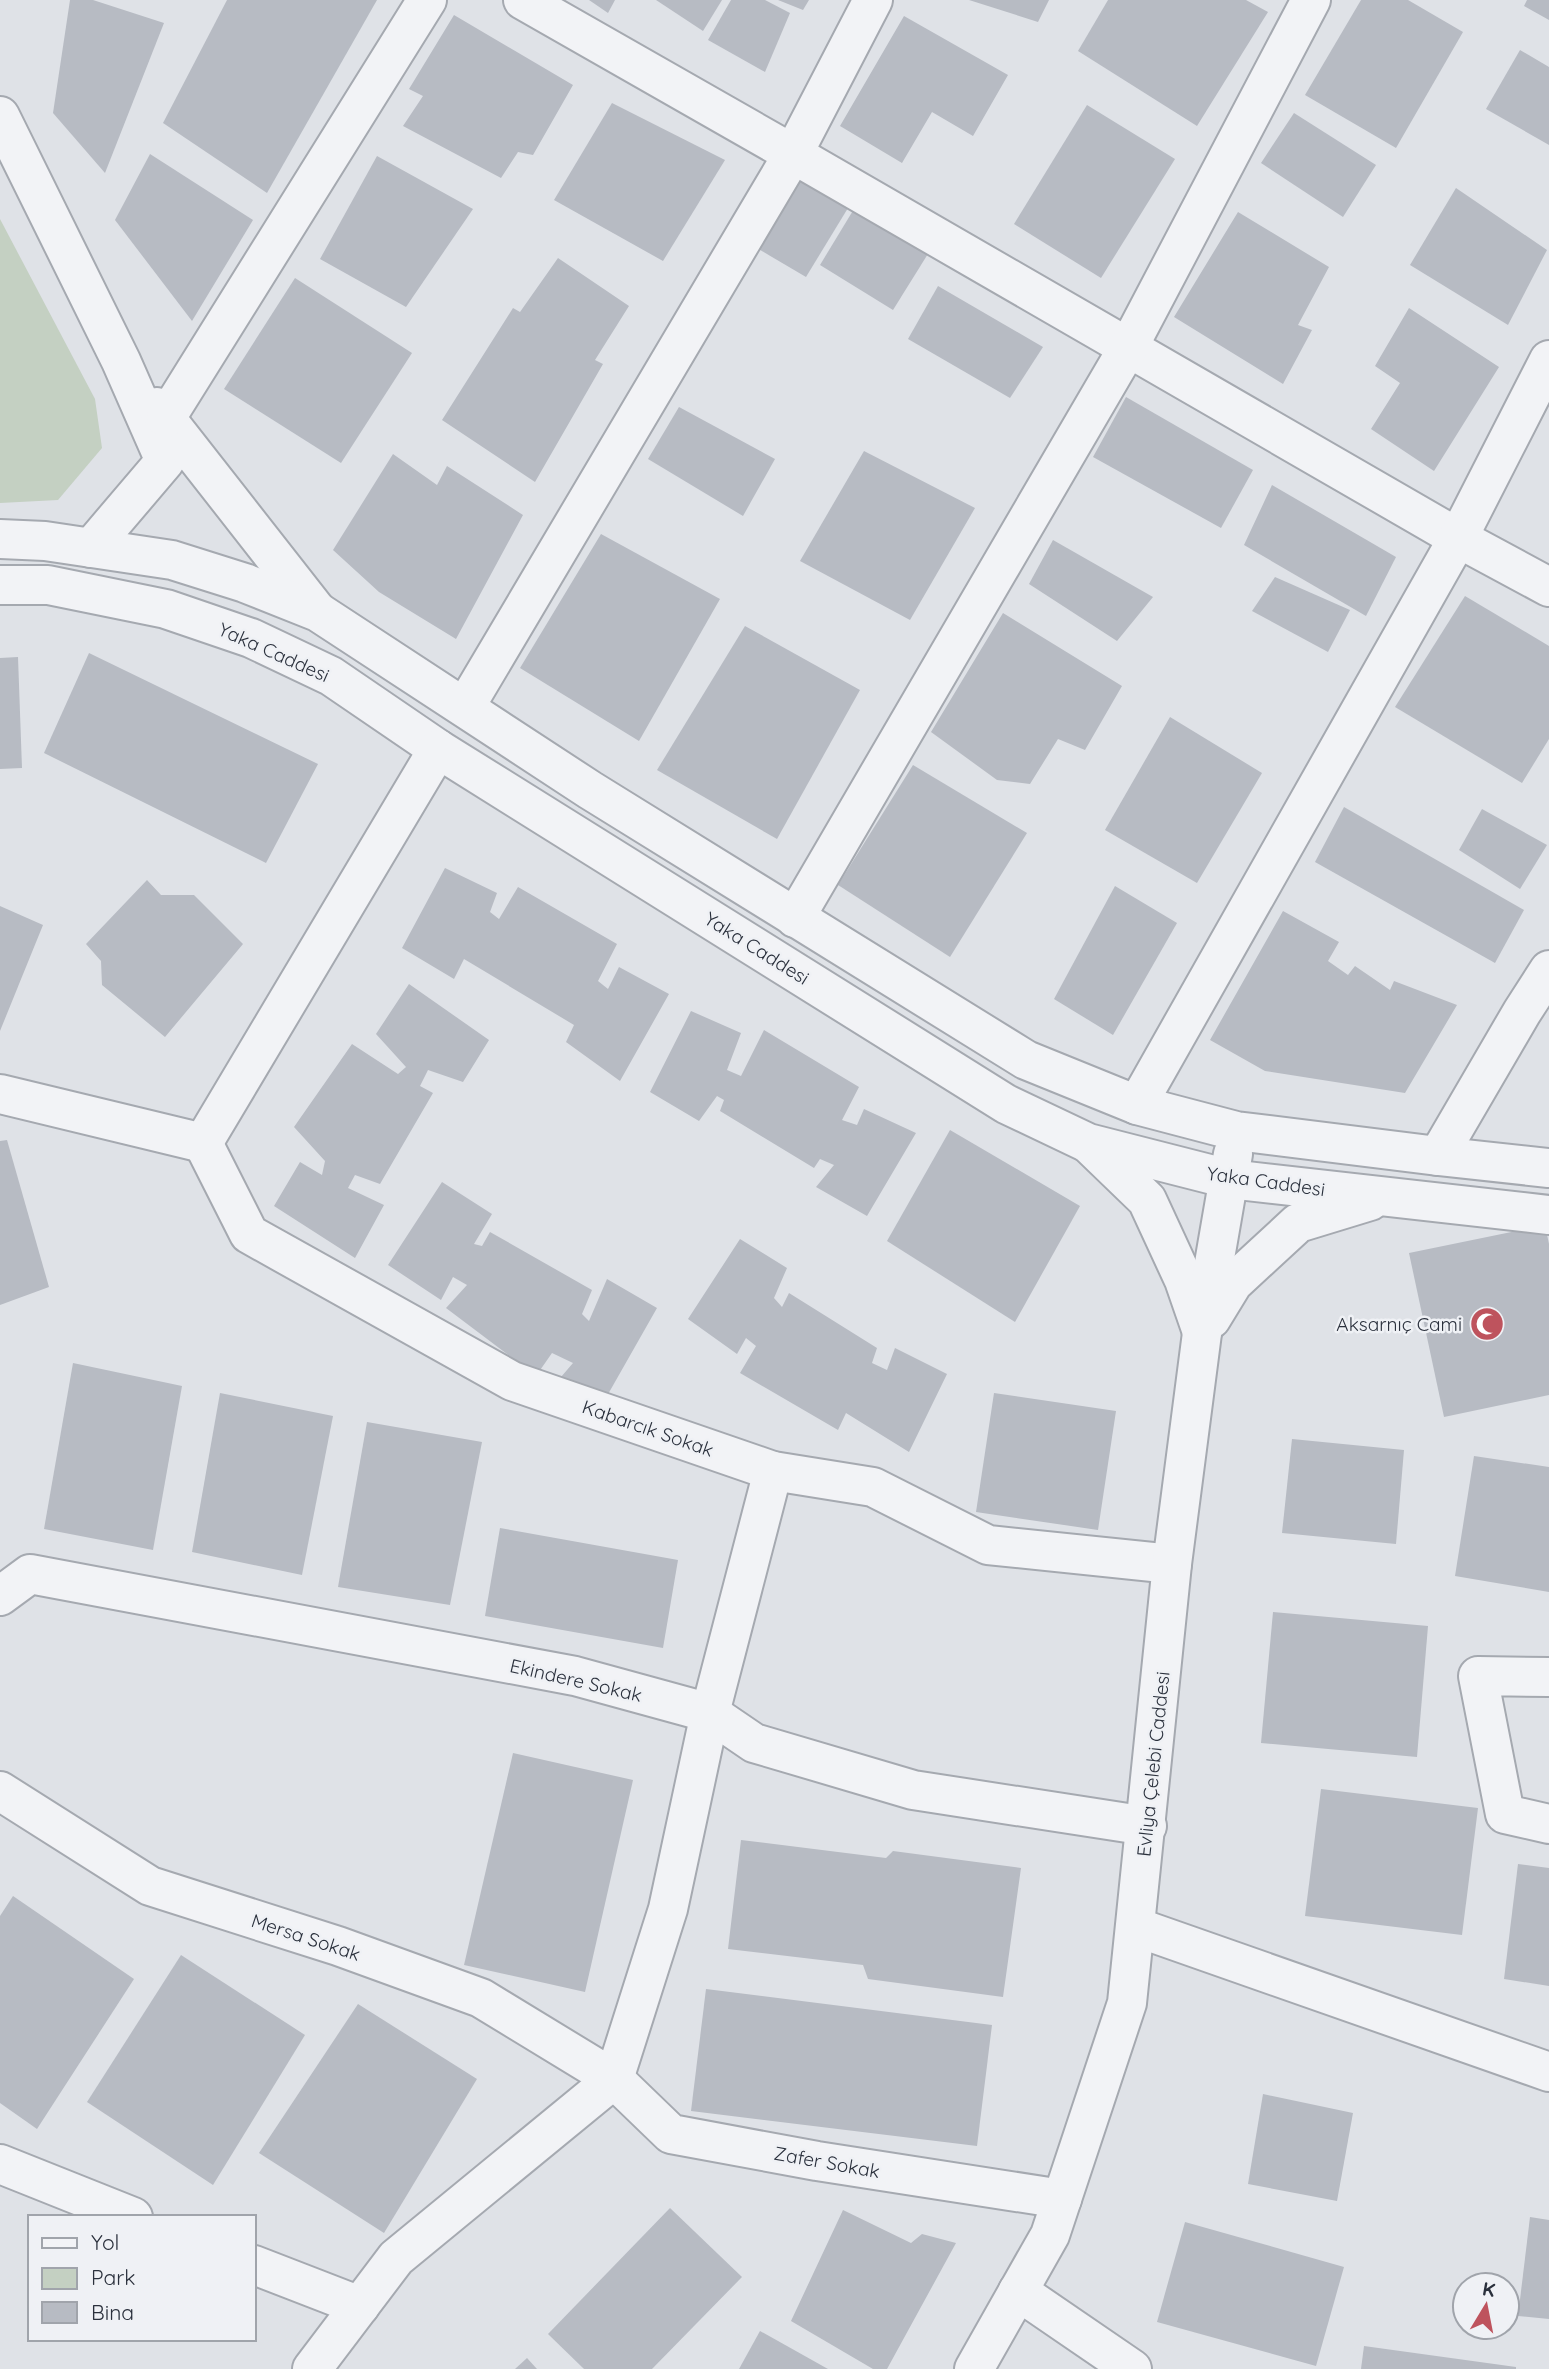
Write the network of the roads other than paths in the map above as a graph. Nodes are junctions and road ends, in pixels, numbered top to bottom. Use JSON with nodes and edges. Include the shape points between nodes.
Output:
{"nodes":[{"id":1,"x":427,"y":0,"type":"edge"},
{"id":2,"x":523,"y":0,"type":"edge"},
{"id":3,"x":873,"y":0,"type":"edge"},
{"id":4,"x":1311,"y":0,"type":"edge"},
{"id":5,"x":0,"y":116,"type":"edge"},
{"id":6,"x":793,"y":154,"type":"junction"},
{"id":7,"x":1129,"y":346,"type":"junction"},
{"id":8,"x":1549,"y":360,"type":"edge"},
{"id":9,"x":121,"y":361,"type":"junction"},
{"id":10,"x":166,"y":418,"type":"junction"},
{"id":11,"x":0,"y":538,"type":"edge"},
{"id":12,"x":1458,"y":538,"type":"junction"},
{"id":13,"x":91,"y":548,"type":"junction"},
{"id":14,"x":0,"y":585,"type":"edge"},
{"id":15,"x":1549,"y":587,"type":"edge"},
{"id":16,"x":318,"y":612,"type":"junction"},
{"id":17,"x":465,"y":707,"type":"junction"},
{"id":18,"x":438,"y":749,"type":"junction"},
{"id":19,"x":795,"y":918,"type":"junction"},
{"id":20,"x":1549,"y":970,"type":"edge"},
{"id":21,"x":0,"y":1094,"type":"edge"},
{"id":22,"x":1138,"y":1105,"type":"junction"},
{"id":23,"x":1236,"y":1131,"type":"junction"},
{"id":24,"x":203,"y":1143,"type":"junction"},
{"id":25,"x":1088,"y":1143,"type":"junction"},
{"id":26,"x":1438,"y":1157,"type":"junction"},
{"id":27,"x":1549,"y":1168,"type":"edge"},
{"id":28,"x":1229,"y":1179,"type":"junction"},
{"id":29,"x":1386,"y":1196,"type":"junction"},
{"id":30,"x":1549,"y":1215,"type":"edge"},
{"id":31,"x":1202,"y":1333,"type":"junction"},
{"id":32,"x":773,"y":1471,"type":"junction"},
{"id":33,"x":1172,"y":1564,"type":"junction"},
{"id":34,"x":0,"y":1596,"type":"edge"},
{"id":35,"x":1549,"y":1677,"type":"edge"},
{"id":36,"x":710,"y":1713,"type":"junction"},
{"id":37,"x":0,"y":1791,"type":"edge"},
{"id":38,"x":1549,"y":1824,"type":"edge"},
{"id":39,"x":1147,"y":1826,"type":"junction"},
{"id":40,"x":1136,"y":1927,"type":"junction"},
{"id":41,"x":1549,"y":2071,"type":"edge"},
{"id":42,"x":614,"y":2079,"type":"junction"},
{"id":43,"x":0,"y":2164,"type":"edge"},
{"id":44,"x":1062,"y":2199,"type":"junction"},
{"id":45,"x":128,"y":2215,"type":"edge"},
{"id":46,"x":256,"y":2265,"type":"edge"},
{"id":47,"x":1018,"y":2291,"type":"junction"},
{"id":48,"x":360,"y":2306,"type":"junction"},
{"id":49,"x":312,"y":2369,"type":"edge"},
{"id":50,"x":974,"y":2369,"type":"edge"},
{"id":51,"x":1132,"y":2369,"type":"edge"}],
"edges":[{"from":1,"to":10,"type":"street"},
{"from":2,"to":6,"type":"street"},
{"from":3,"to":6,"type":"street"},
{"from":4,"to":7,"type":"street"},
{"from":5,"to":9,"type":"street"},
{"from":6,"to":7,"type":"street"},
{"from":6,"to":17,"type":"street"},
{"from":7,"to":12,"type":"street"},
{"from":7,"to":19,"type":"street"},
{"from":8,"to":12,"type":"street"},
{"from":9,"to":10,"type":"street"},
{"from":9,"to":13,"type":"street","via":[[165,461]]},
{"from":10,"to":16,"type":"street"},
{"from":11,"to":13,"type":"street"},
{"from":12,"to":15,"type":"street"},
{"from":12,"to":22,"type":"street"},
{"from":13,"to":16,"type":"street","via":[[172,561]]},
{"from":14,"to":18,"type":"street","name":"Yaka Caddesi","via":[[48,585],[153,607],[251,638],[331,676]]},
{"from":16,"to":17,"type":"street"},
{"from":17,"to":19,"type":"street"},
{"from":18,"to":24,"type":"street"},
{"from":18,"to":25,"type":"street","name":"Yaka Caddesi","via":[[1006,1104]]},
{"from":19,"to":22,"type":"street","via":[[1026,1060]]},
{"from":20,"to":26,"type":"street"},
{"from":21,"to":24,"type":"street"},
{"from":22,"to":23,"type":"street"},
{"from":23,"to":26,"type":"street"},
{"from":23,"to":28,"type":"street","name":"Evliya Çelebi Caddesi"},
{"from":24,"to":32,"type":"street","name":"Kabarcık Sokak","via":[[249,1234],[512,1381]]},
{"from":25,"to":28,"type":"street","name":"Yaka Caddesi"},
{"from":25,"to":31,"type":"street","via":[[1147,1200],[1184,1280]]},
{"from":26,"to":27,"type":"street"},
{"from":28,"to":29,"type":"street","name":"Yaka Caddesi"},
{"from":28,"to":31,"type":"street","name":"Evliya Çelebi Caddesi"},
{"from":29,"to":30,"type":"street","name":"Yaka Caddesi"},
{"from":29,"to":31,"type":"street","via":[[1298,1223],[1233,1283]]},
{"from":31,"to":33,"type":"street","name":"Evliya Çelebi Caddesi"},
{"from":32,"to":33,"type":"street","name":"Kabarcık Sokak","via":[[873,1487],[988,1545]]},
{"from":32,"to":36,"type":"street"},
{"from":33,"to":39,"type":"street","name":"Evliya Çelebi Caddesi"},
{"from":34,"to":36,"type":"street","name":"Ekindere Sokak","via":[[30,1574],[575,1676]]},
{"from":35,"to":38,"type":"street","via":[[1478,1675],[1504,1814]]},
{"from":36,"to":39,"type":"street","name":"Ekindere Sokak","via":[[754,1743],[913,1790]]},
{"from":36,"to":42,"type":"street","via":[[668,1909]]},
{"from":37,"to":42,"type":"street","name":"Mersa Sokak","via":[[150,1886],[481,1998]]},
{"from":39,"to":40,"type":"street","name":"Evliya Çelebi Caddesi"},
{"from":40,"to":41,"type":"street"},
{"from":40,"to":44,"type":"street","name":"Evliya Çelebi Caddesi","via":[[1127,2003]]},
{"from":42,"to":44,"type":"street","name":"Zafer Sokak","via":[[671,2134]]},
{"from":42,"to":48,"type":"street","via":[[396,2258]]},
{"from":43,"to":45,"type":"street"},
{"from":44,"to":47,"type":"street","name":"Evliya Çelebi Caddesi","via":[[1050,2235]]},
{"from":46,"to":48,"type":"street"},
{"from":47,"to":50,"type":"street","name":"Evliya Çelebi Caddesi"},
{"from":47,"to":51,"type":"street"},
{"from":48,"to":49,"type":"street"}]}
